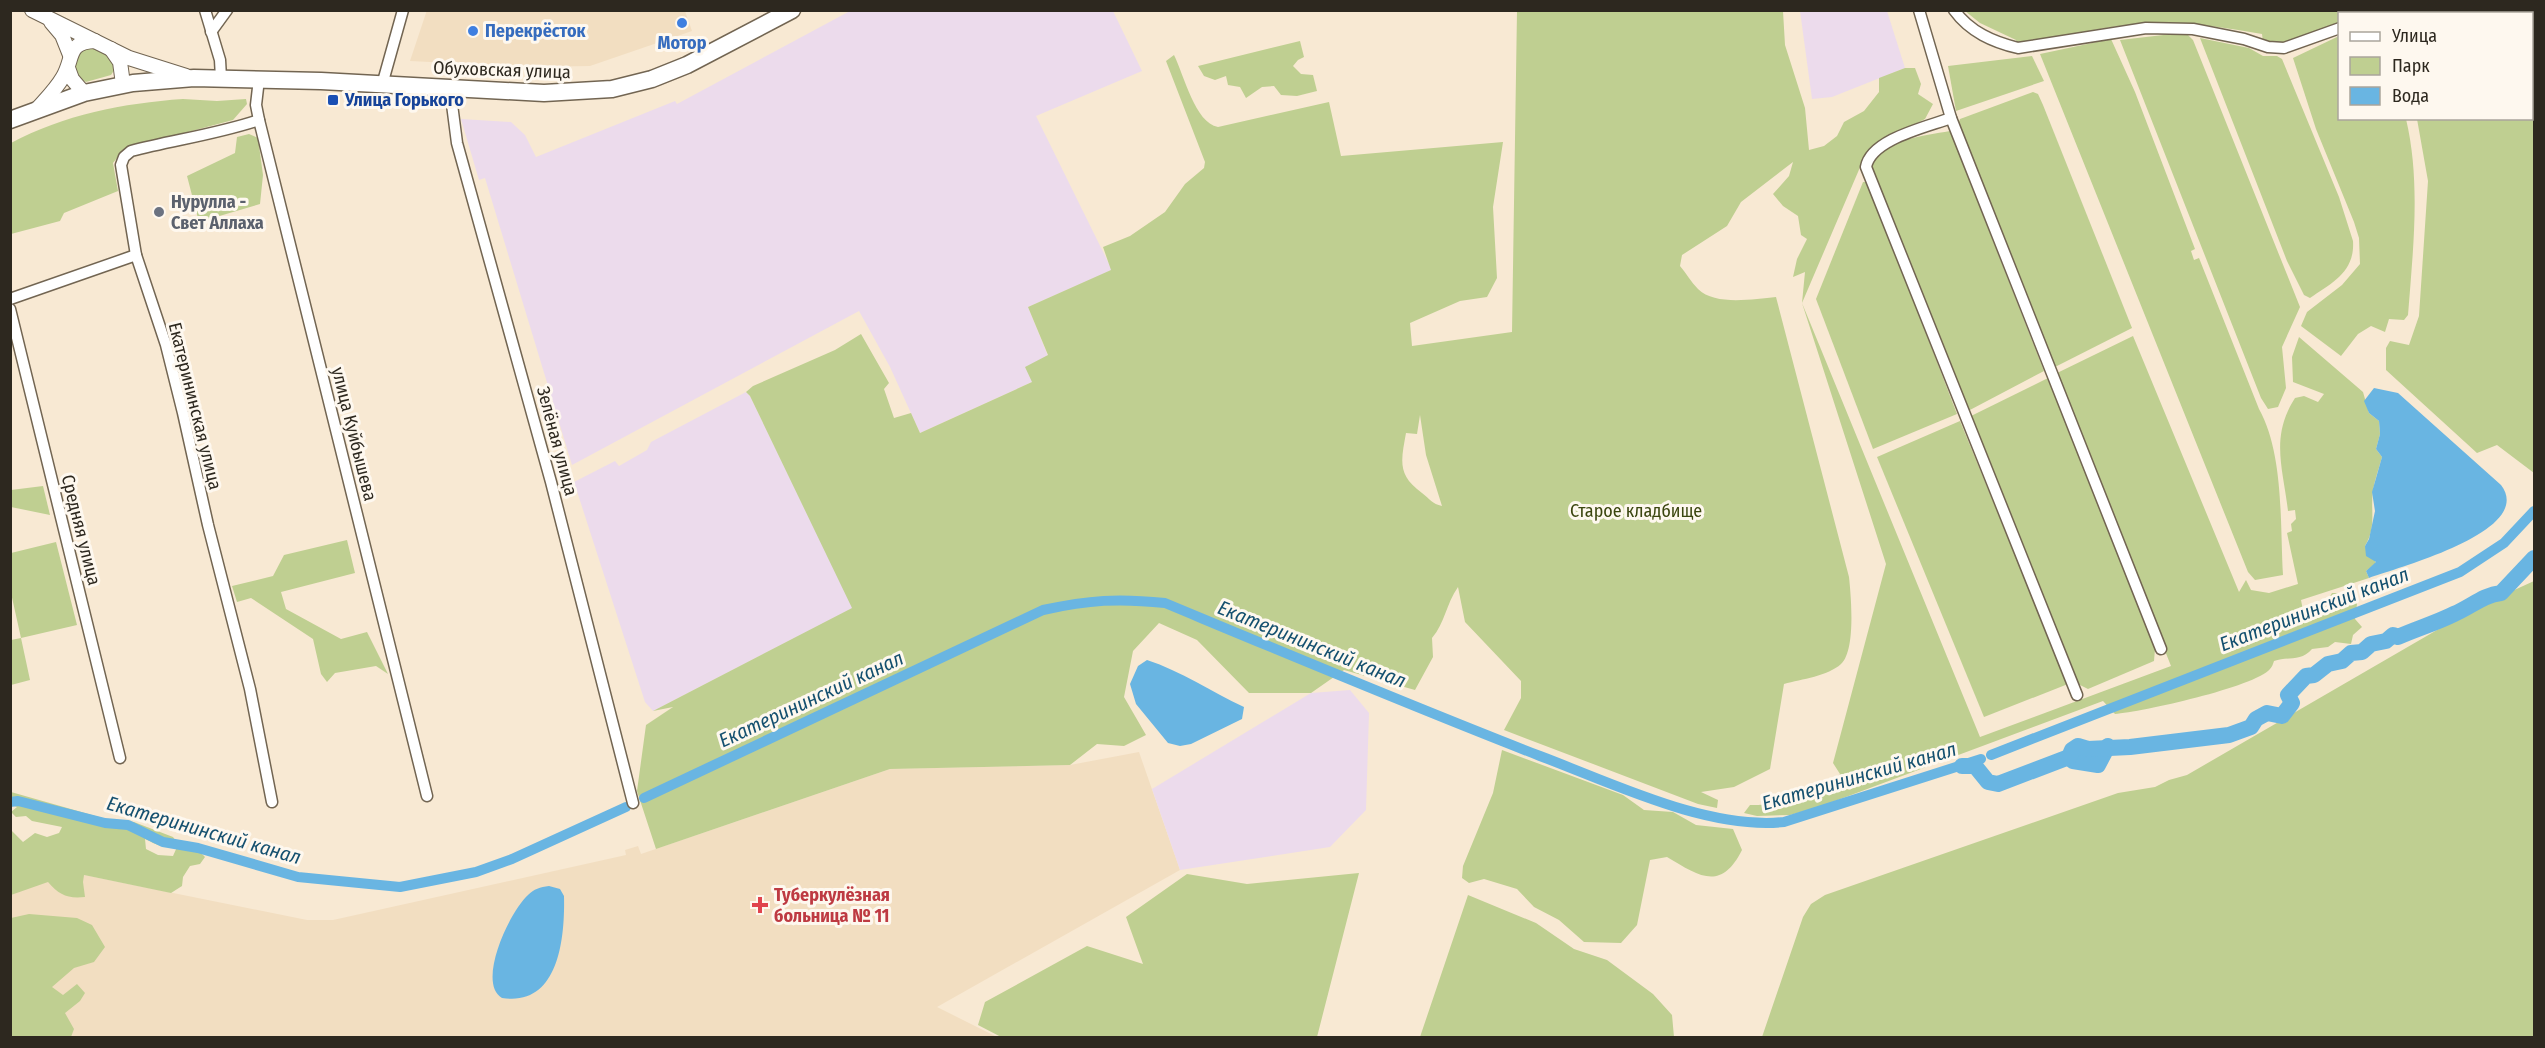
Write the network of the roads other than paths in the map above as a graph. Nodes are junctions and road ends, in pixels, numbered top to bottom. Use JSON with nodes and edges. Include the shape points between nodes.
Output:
{"nodes":[{"id":1,"x":32,"y":10,"type":"edge"},
{"id":2,"x":205,"y":10,"type":"edge"},
{"id":3,"x":227,"y":10,"type":"edge"},
{"id":4,"x":403,"y":10,"type":"edge"},
{"id":5,"x":792,"y":10,"type":"edge"},
{"id":6,"x":1919,"y":10,"type":"edge"},
{"id":7,"x":1954,"y":10,"type":"edge"},
{"id":8,"x":45,"y":17,"type":"junction"},
{"id":9,"x":2338,"y":29,"type":"edge"},
{"id":10,"x":211,"y":32,"type":"junction"},
{"id":11,"x":95,"y":41,"type":"junction"},
{"id":12,"x":110,"y":48,"type":"junction"},
{"id":13,"x":69,"y":61,"type":"junction"},
{"id":14,"x":194,"y":78,"type":"junction"},
{"id":15,"x":221,"y":78,"type":"junction"},
{"id":16,"x":259,"y":79,"type":"junction"},
{"id":17,"x":123,"y":84,"type":"junction"},
{"id":18,"x":382,"y":85,"type":"junction"},
{"id":19,"x":450,"y":89,"type":"junction"},
{"id":20,"x":84,"y":93,"type":"junction"},
{"id":21,"x":38,"y":108,"type":"junction"},
{"id":22,"x":1951,"y":118,"type":"junction"},
{"id":23,"x":10,"y":120,"type":"edge"},
{"id":24,"x":259,"y":120,"type":"junction"},
{"id":25,"x":136,"y":255,"type":"junction"},
{"id":26,"x":10,"y":299,"type":"edge"},
{"id":27,"x":10,"y":309,"type":"edge"},
{"id":28,"x":2161,"y":649,"type":"dead end"},
{"id":29,"x":2077,"y":695,"type":"dead end"},
{"id":30,"x":120,"y":758,"type":"dead end"},
{"id":31,"x":427,"y":796,"type":"dead end"},
{"id":32,"x":272,"y":802,"type":"dead end"},
{"id":33,"x":633,"y":803,"type":"dead end"}],
"edges":[{"from":1,"to":8,"type":"street"},
{"from":2,"to":10,"type":"street"},
{"from":3,"to":10,"type":"street"},
{"from":4,"to":18,"type":"street"},
{"from":5,"to":19,"type":"main road","name":"Обуховская улица","via":[[687,64],[636,84],[553,93]]},
{"from":6,"to":22,"type":"street"},
{"from":7,"to":9,"type":"street","via":[[1972,29],[2018,48],[2146,28],[2193,29],[2284,48]]},
{"from":8,"to":11,"type":"street"},
{"from":8,"to":13,"type":"street","via":[[62,35]]},
{"from":10,"to":15,"type":"street"},
{"from":11,"to":12,"type":"street"},
{"from":11,"to":13,"type":"street","via":[[81,43]]},
{"from":12,"to":14,"type":"street","via":[[150,66]]},
{"from":12,"to":17,"type":"street","via":[[120,62]]},
{"from":13,"to":20,"type":"street","via":[[72,79]]},
{"from":13,"to":21,"type":"street","via":[[59,83]]},
{"from":14,"to":15,"type":"main road","name":"Обуховская улица"},
{"from":14,"to":17,"type":"main road","name":"Обуховская улица"},
{"from":15,"to":16,"type":"main road","name":"Обуховская улица"},
{"from":16,"to":18,"type":"main road","name":"Обуховская улица"},
{"from":16,"to":24,"type":"street","name":"улица Куйбышева"},
{"from":17,"to":20,"type":"main road"},
{"from":18,"to":19,"type":"main road","name":"Обуховская улица"},
{"from":19,"to":33,"type":"street","name":"Зелёная улица","via":[[457,143],[543,452]]},
{"from":20,"to":21,"type":"main road"},
{"from":21,"to":23,"type":"main road"},
{"from":22,"to":28,"type":"street"},
{"from":22,"to":29,"type":"street","via":[[1887,142],[1875,150],[1866,167]]},
{"from":24,"to":25,"type":"street","name":"Екатерининская улица","via":[[131,151],[124,157],[121,165]]},
{"from":24,"to":31,"type":"street","name":"улица Куйбышева"},
{"from":25,"to":26,"type":"street"},
{"from":25,"to":32,"type":"street","name":"Екатерининская улица","via":[[166,345],[183,413],[250,689]]},
{"from":27,"to":30,"type":"street","name":"Средняя улица"}]}
